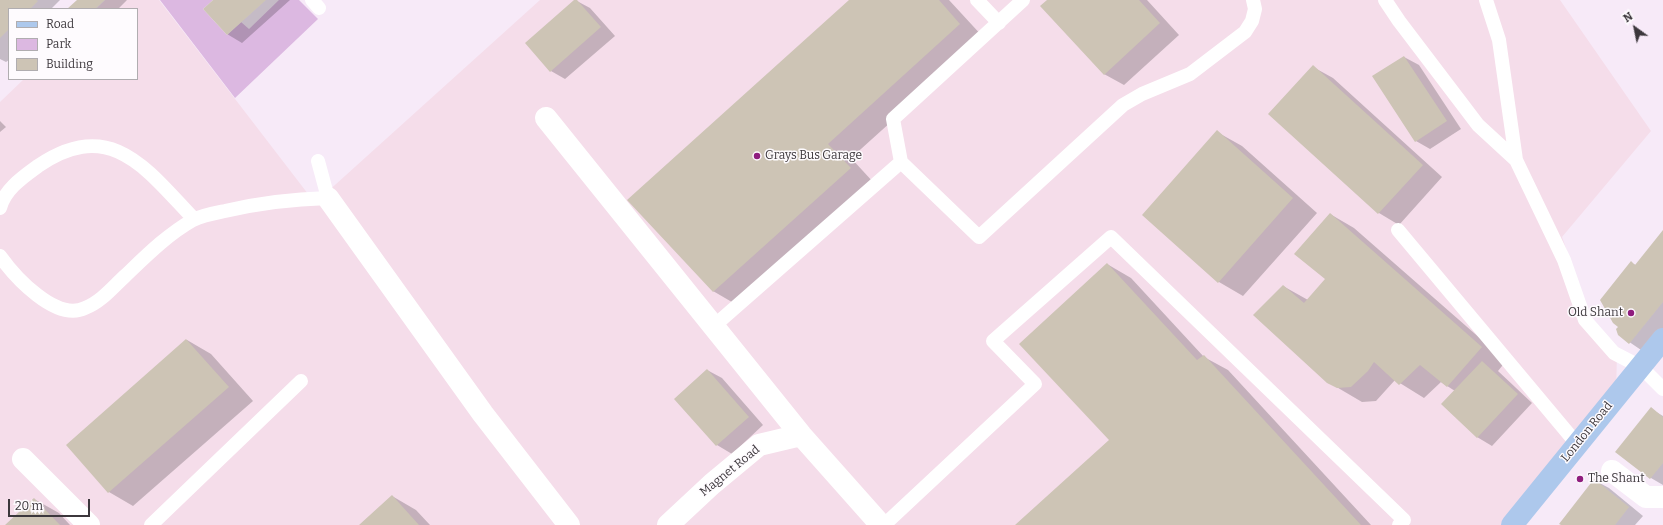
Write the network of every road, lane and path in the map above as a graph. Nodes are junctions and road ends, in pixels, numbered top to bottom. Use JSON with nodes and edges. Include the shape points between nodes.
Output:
{"nodes":[{"id":1,"x":978,"y":0,"type":"edge"},
{"id":2,"x":1023,"y":0,"type":"edge"},
{"id":3,"x":1253,"y":0,"type":"edge"},
{"id":4,"x":1385,"y":0,"type":"edge"},
{"id":5,"x":1486,"y":0,"type":"edge"},
{"id":6,"x":999,"y":23,"type":"junction"},
{"id":7,"x":546,"y":118,"type":"dead end"},
{"id":8,"x":1516,"y":160,"type":"junction"},
{"id":9,"x":318,"y":161,"type":"dead end"},
{"id":10,"x":901,"y":162,"type":"junction"},
{"id":11,"x":328,"y":198,"type":"junction"},
{"id":12,"x":0,"y":208,"type":"edge"},
{"id":13,"x":194,"y":219,"type":"junction"},
{"id":14,"x":1398,"y":230,"type":"dead end"},
{"id":15,"x":0,"y":256,"type":"edge"},
{"id":16,"x":714,"y":326,"type":"junction"},
{"id":17,"x":1663,"y":339,"type":"edge"},
{"id":18,"x":1641,"y":367,"type":"junction"},
{"id":19,"x":301,"y":381,"type":"dead end"},
{"id":20,"x":1663,"y":389,"type":"edge"},
{"id":21,"x":801,"y":435,"type":"junction"},
{"id":22,"x":1577,"y":444,"type":"junction"},
{"id":23,"x":23,"y":459,"type":"dead end"},
{"id":24,"x":1612,"y":471,"type":"dead end"},
{"id":25,"x":1663,"y":497,"type":"edge"},
{"id":26,"x":89,"y":525,"type":"edge"},
{"id":27,"x":151,"y":525,"type":"edge"},
{"id":28,"x":569,"y":525,"type":"edge"},
{"id":29,"x":668,"y":525,"type":"edge"},
{"id":30,"x":882,"y":525,"type":"edge"},
{"id":31,"x":1399,"y":525,"type":"edge"},
{"id":32,"x":1512,"y":525,"type":"edge"}],
"edges":[{"from":1,"to":6,"type":"lane"},
{"from":2,"to":6,"type":"lane"},
{"from":3,"to":10,"type":"lane","via":[[1254,15],[1245,32],[1190,74],[1142,94],[1123,105],[979,237]]},
{"from":4,"to":8,"type":"lane","via":[[1478,125]]},
{"from":5,"to":8,"type":"lane","via":[[1499,40]]},
{"from":6,"to":10,"type":"lane","via":[[893,119]]},
{"from":7,"to":16,"type":"street"},
{"from":8,"to":18,"type":"lane","via":[[1564,260],[1585,320],[1614,353]]},
{"from":9,"to":11,"type":"lane"},
{"from":10,"to":16,"type":"lane"},
{"from":11,"to":13,"type":"lane","via":[[266,203]]},
{"from":11,"to":28,"type":"street","via":[[483,414]]},
{"from":12,"to":13,"type":"lane","via":[[2,199],[20,179],[46,161],[79,147],[98,146],[127,154]]},
{"from":13,"to":15,"type":"lane","via":[[146,255],[106,294],[85,309],[67,310],[47,302],[19,280]]},
{"from":14,"to":22,"type":"lane"},
{"from":16,"to":21,"type":"street"},
{"from":17,"to":18,"type":"main road","name":"London Road"},
{"from":18,"to":20,"type":"lane"},
{"from":18,"to":22,"type":"main road","name":"London Road"},
{"from":19,"to":27,"type":"lane"},
{"from":21,"to":29,"type":"street","name":"Magnet Road","via":[[759,445]]},
{"from":21,"to":30,"type":"street"},
{"from":22,"to":32,"type":"main road","name":"London Road"},
{"from":23,"to":26,"type":"street"},
{"from":24,"to":25,"type":"street","via":[[1646,497]]},
{"from":30,"to":31,"type":"lane","via":[[1034,384],[993,341],[1111,237],[1404,520]]}]}
